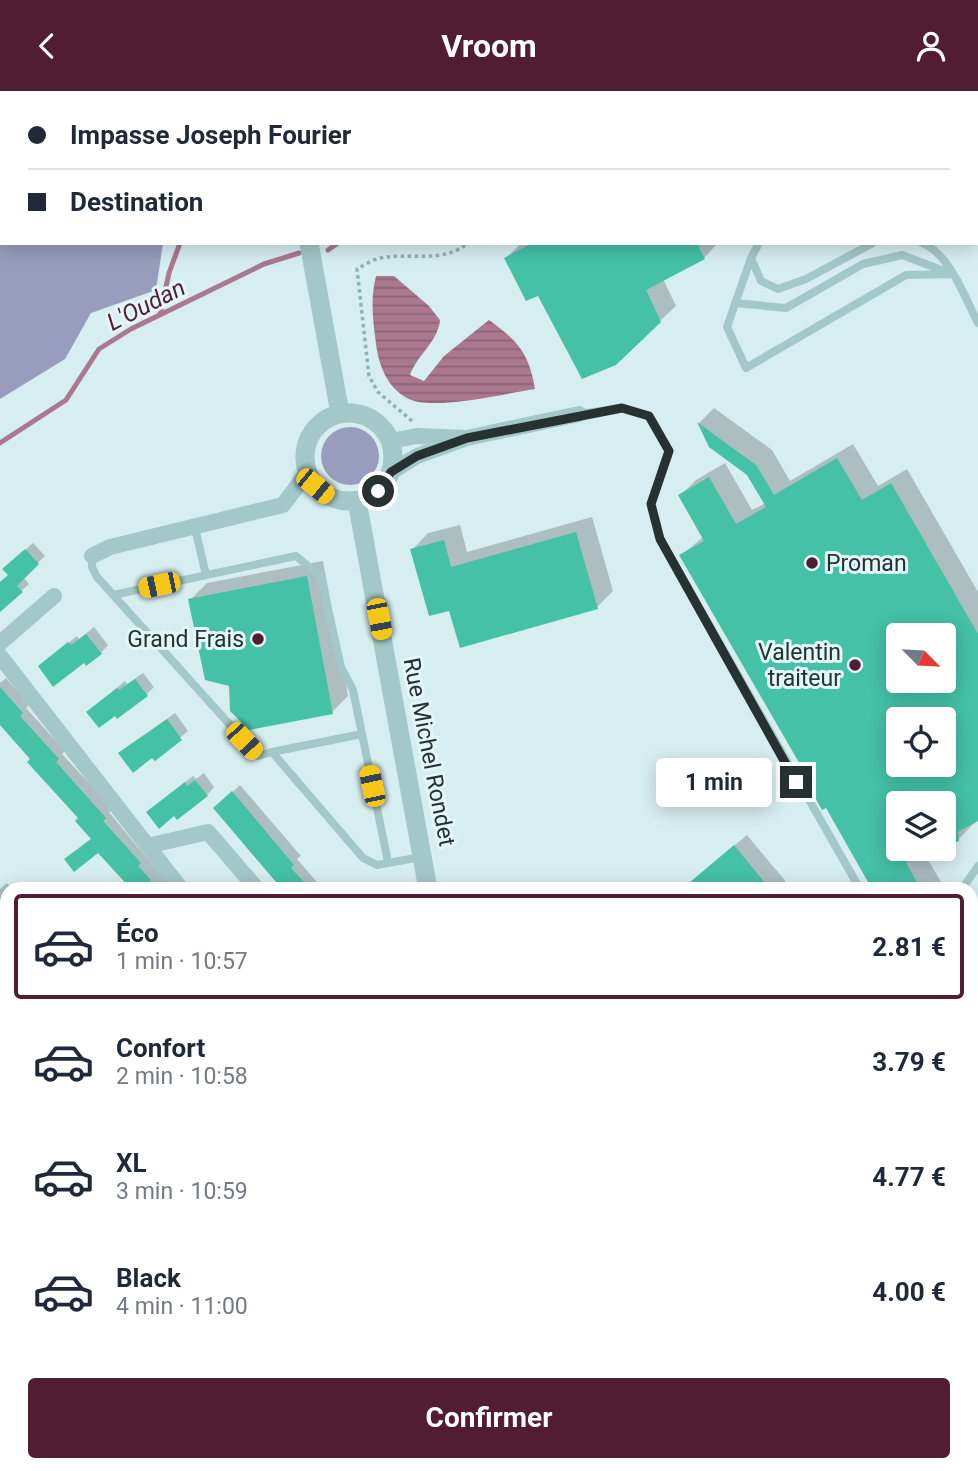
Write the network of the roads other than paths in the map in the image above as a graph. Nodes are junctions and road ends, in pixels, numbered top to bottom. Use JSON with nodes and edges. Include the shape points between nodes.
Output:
{"nodes":[{"id":1,"x":309,"y":245,"type":"edge"},
{"id":2,"x":758,"y":245,"type":"edge"},
{"id":3,"x":869,"y":245,"type":"edge"},
{"id":4,"x":927,"y":245,"type":"edge"},
{"id":5,"x":751,"y":258,"type":"junction"},
{"id":6,"x":952,"y":274,"type":"junction"},
{"id":7,"x":735,"y":303,"type":"junction"},
{"id":8,"x":978,"y":323,"type":"edge"},
{"id":9,"x":340,"y":413,"type":"junction"},
{"id":10,"x":579,"y":414,"type":"joint"},
{"id":11,"x":467,"y":438,"type":"junction"},
{"id":12,"x":391,"y":441,"type":"junction"},
{"id":13,"x":391,"y":472,"type":"junction"},
{"id":14,"x":307,"y":473,"type":"junction"},
{"id":15,"x":356,"y":501,"type":"junction"},
{"id":16,"x":195,"y":528,"type":"junction"},
{"id":17,"x":92,"y":557,"type":"joint"},
{"id":18,"x":206,"y":575,"type":"junction"},
{"id":19,"x":113,"y":595,"type":"junction"},
{"id":20,"x":54,"y":596,"type":"dead end"},
{"id":21,"x":0,"y":643,"type":"edge"},
{"id":22,"x":0,"y":656,"type":"edge"},
{"id":23,"x":362,"y":734,"type":"junction"},
{"id":24,"x":272,"y":752,"type":"junction"},
{"id":25,"x":147,"y":846,"type":"junction"},
{"id":26,"x":424,"y":857,"type":"junction"},
{"id":27,"x":388,"y":862,"type":"junction"},
{"id":28,"x":978,"y":866,"type":"edge"},
{"id":29,"x":175,"y":882,"type":"edge"},
{"id":30,"x":251,"y":882,"type":"edge"},
{"id":31,"x":427,"y":882,"type":"edge"},
{"id":32,"x":856,"y":882,"type":"edge"},
{"id":33,"x":967,"y":882,"type":"edge"}],
"edges":[{"from":1,"to":9,"type":"street"},
{"from":2,"to":5,"type":"lane"},
{"from":3,"to":5,"type":"lane","via":[[778,289],[761,281]]},
{"from":4,"to":6,"type":"lane"},
{"from":5,"to":7,"type":"lane"},
{"from":6,"to":7,"type":"lane","via":[[902,255],[863,264],[786,307]]},
{"from":6,"to":7,"type":"lane","via":[[905,275],[746,368],[727,327]]},
{"from":6,"to":8,"type":"lane"},
{"from":9,"to":12,"type":"street","via":[[353,412],[376,421]]},
{"from":9,"to":14,"type":"street","via":[[320,424],[307,442]]},
{"from":10,"to":11,"type":"street"},
{"from":10,"to":32,"type":"lane","via":[[622,408],[649,416],[669,451],[651,504],[660,539]]},
{"from":11,"to":12,"type":"street","via":[[417,436]]},
{"from":11,"to":13,"type":"street","via":[[417,456]]},
{"from":12,"to":13,"type":"street"},
{"from":13,"to":15,"type":"street","via":[[378,491]]},
{"from":14,"to":15,"type":"street","via":[[327,496]]},
{"from":14,"to":16,"type":"street","via":[[283,505]]},
{"from":15,"to":26,"type":"street","name":"Rue Michel Rondet"},
{"from":16,"to":17,"type":"street","via":[[110,547]]},
{"from":16,"to":18,"type":"lane"},
{"from":17,"to":19,"type":"lane","via":[[92,567]]},
{"from":18,"to":19,"type":"lane"},
{"from":18,"to":23,"type":"lane","via":[[296,556],[321,577]]},
{"from":19,"to":24,"type":"lane","via":[[258,756]]},
{"from":20,"to":21,"type":"street"},
{"from":22,"to":25,"type":"street"},
{"from":23,"to":24,"type":"lane"},
{"from":23,"to":27,"type":"lane"},
{"from":24,"to":27,"type":"lane","via":[[363,857],[377,865]]},
{"from":25,"to":29,"type":"street"},
{"from":25,"to":30,"type":"street","via":[[208,832]]},
{"from":26,"to":27,"type":"lane"},
{"from":26,"to":31,"type":"street","name":"Rue Michel Rondet"},
{"from":28,"to":33,"type":"lane"}]}
